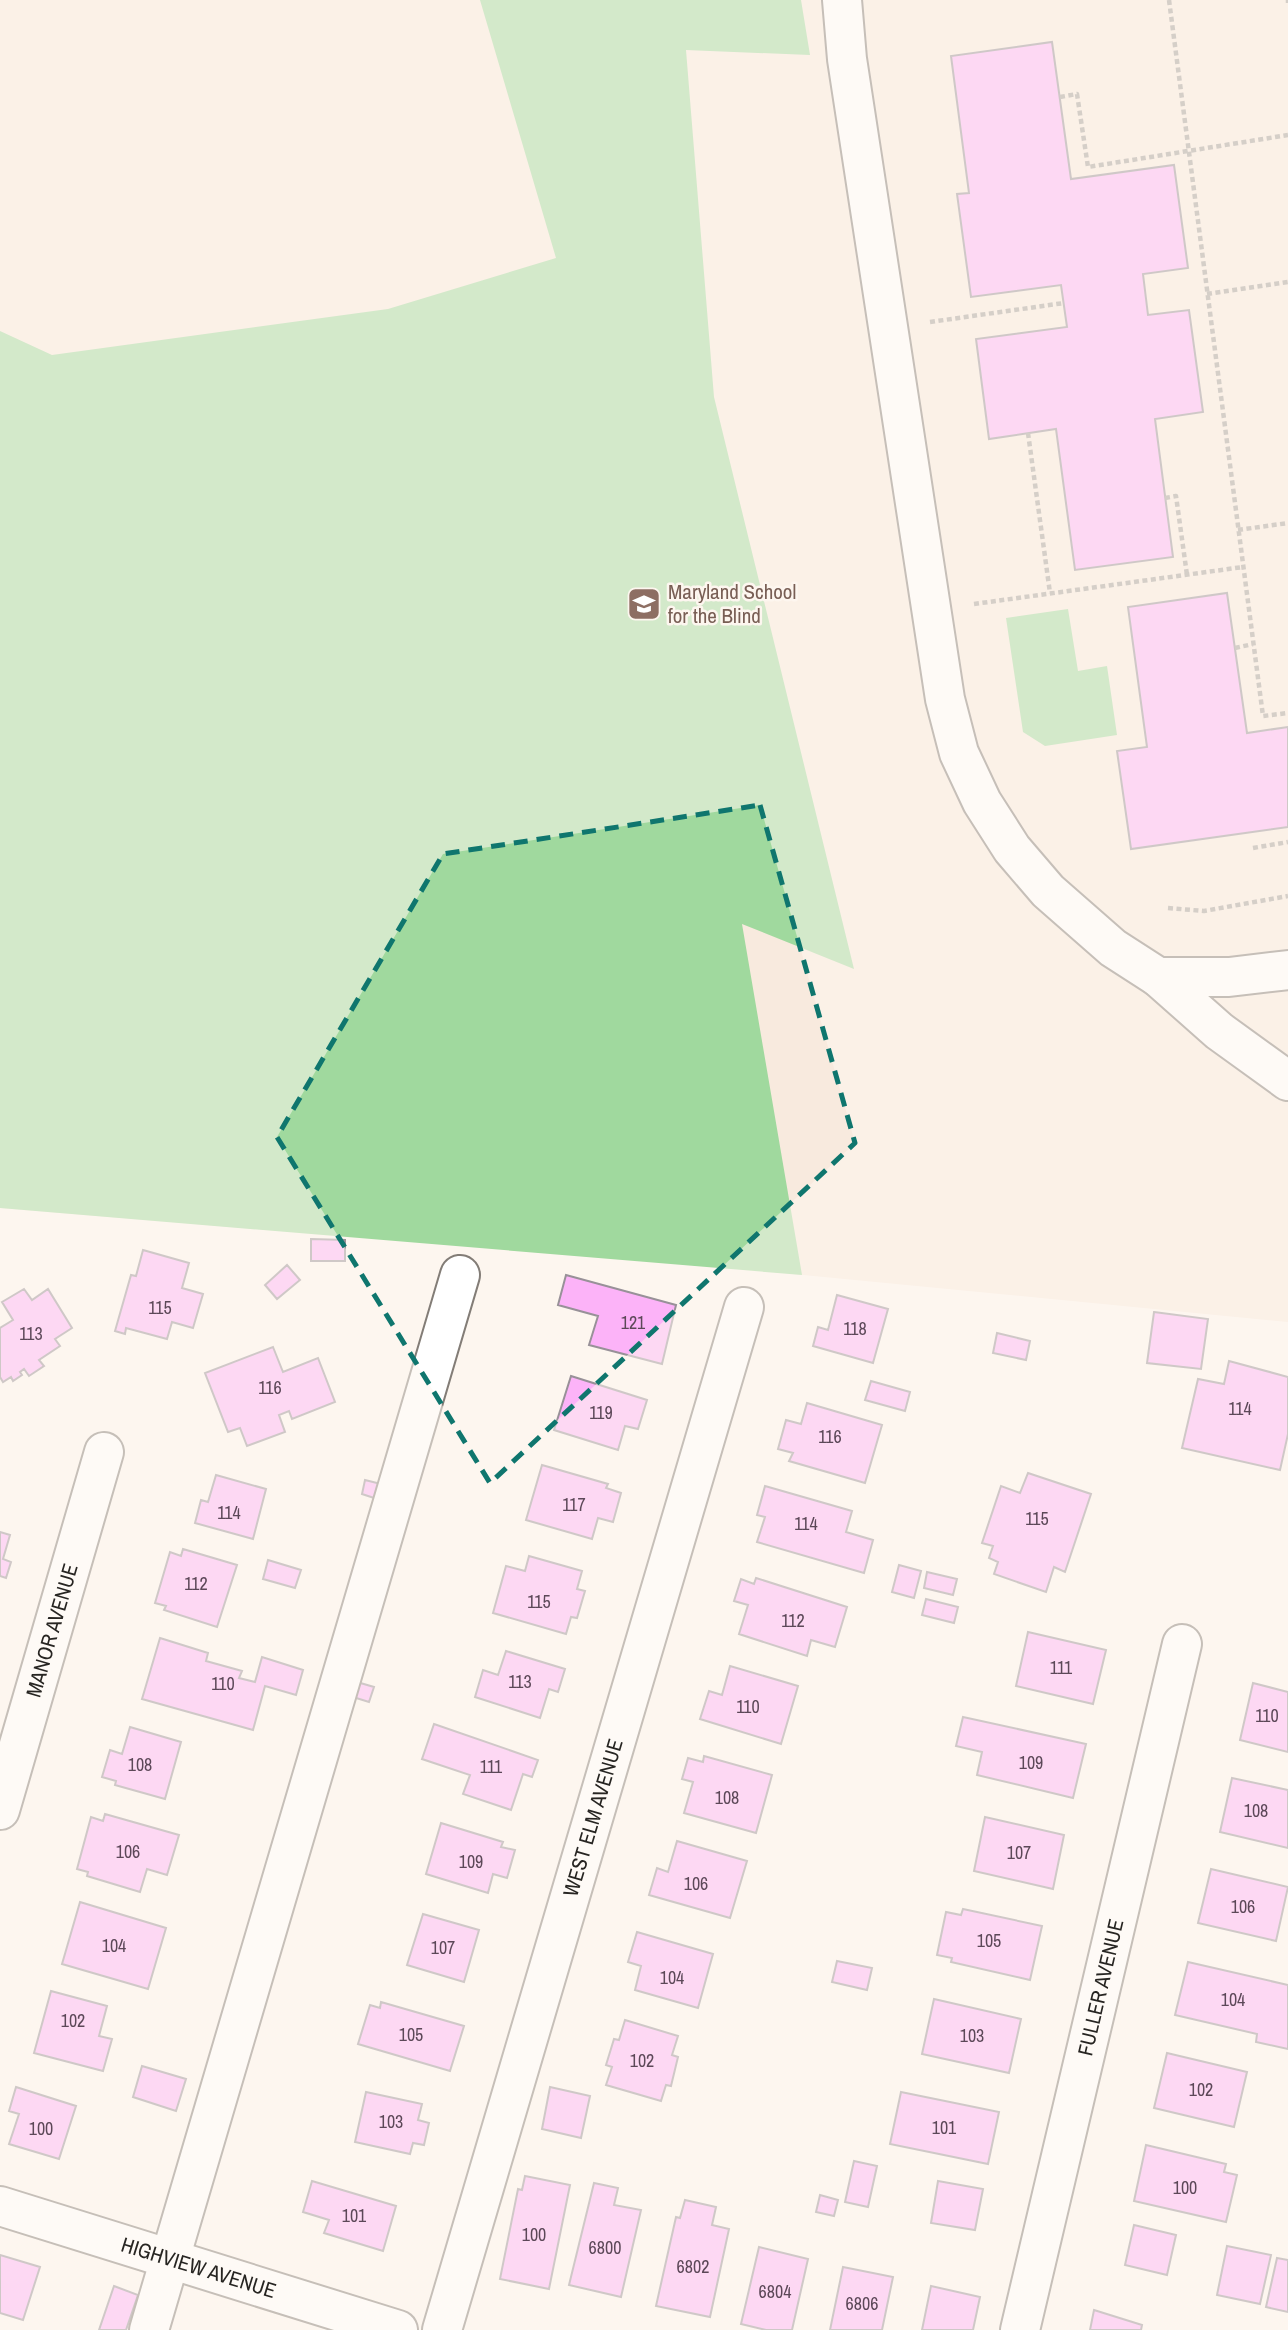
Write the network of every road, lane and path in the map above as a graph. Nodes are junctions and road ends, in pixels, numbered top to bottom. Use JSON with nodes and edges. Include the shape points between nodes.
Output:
{"nodes":[{"id":1,"x":842,"y":0,"type":"edge"},
{"id":2,"x":1169,"y":0,"type":"edge"},
{"id":3,"x":1060,"y":97,"type":"dead end"},
{"id":4,"x":1288,"y":135,"type":"edge"},
{"id":5,"x":1189,"y":150,"type":"junction"},
{"id":6,"x":1288,"y":282,"type":"edge"},
{"id":7,"x":1208,"y":294,"type":"junction"},
{"id":8,"x":1064,"y":303,"type":"dead end"},
{"id":9,"x":930,"y":322,"type":"dead end"},
{"id":10,"x":1027,"y":433,"type":"dead end"},
{"id":11,"x":1165,"y":498,"type":"dead end"},
{"id":12,"x":1288,"y":523,"type":"edge"},
{"id":13,"x":1238,"y":530,"type":"junction"},
{"id":14,"x":1244,"y":567,"type":"junction"},
{"id":15,"x":1188,"y":575,"type":"junction"},
{"id":16,"x":1050,"y":593,"type":"junction"},
{"id":17,"x":974,"y":604,"type":"dead end"},
{"id":18,"x":1254,"y":644,"type":"junction"},
{"id":19,"x":1235,"y":648,"type":"dead end"},
{"id":20,"x":1288,"y":713,"type":"edge"},
{"id":21,"x":1288,"y":842,"type":"edge"},
{"id":22,"x":1252,"y":848,"type":"dead end"},
{"id":23,"x":1288,"y":896,"type":"edge"},
{"id":24,"x":1168,"y":908,"type":"dead end"},
{"id":25,"x":1288,"y":970,"type":"edge"},
{"id":26,"x":1158,"y":977,"type":"junction"},
{"id":27,"x":1288,"y":1081,"type":"edge"},
{"id":28,"x":460,"y":1275,"type":"dead end"},
{"id":29,"x":744,"y":1307,"type":"dead end"},
{"id":30,"x":104,"y":1452,"type":"dead end"},
{"id":31,"x":1182,"y":1644,"type":"dead end"},
{"id":32,"x":0,"y":1810,"type":"edge"},
{"id":33,"x":0,"y":2206,"type":"edge"},
{"id":34,"x":170,"y":2260,"type":"junction"},
{"id":35,"x":149,"y":2330,"type":"edge"},
{"id":36,"x":398,"y":2330,"type":"edge"},
{"id":37,"x":442,"y":2330,"type":"edge"},
{"id":38,"x":1020,"y":2330,"type":"edge"}],
"edges":[{"from":1,"to":26,"type":"street","via":[[923,566],[945,699],[960,753],[1004,837],[1048,891],[1113,948]]},
{"from":2,"to":5,"type":"path"},
{"from":3,"to":5,"type":"path","via":[[1077,94],[1088,167]]},
{"from":4,"to":5,"type":"path"},
{"from":5,"to":7,"type":"path"},
{"from":6,"to":7,"type":"path"},
{"from":7,"to":13,"type":"path"},
{"from":8,"to":9,"type":"path"},
{"from":10,"to":16,"type":"path"},
{"from":11,"to":15,"type":"path","via":[[1177,496]]},
{"from":12,"to":13,"type":"path"},
{"from":13,"to":14,"type":"path"},
{"from":14,"to":15,"type":"path"},
{"from":14,"to":18,"type":"path"},
{"from":15,"to":16,"type":"path"},
{"from":16,"to":17,"type":"path"},
{"from":18,"to":19,"type":"path"},
{"from":18,"to":20,"type":"path","via":[[1263,716]]},
{"from":21,"to":22,"type":"path"},
{"from":23,"to":24,"type":"path","via":[[1204,911]]},
{"from":25,"to":26,"type":"street"},
{"from":26,"to":27,"type":"street","via":[[1219,1031]]},
{"from":28,"to":34,"type":"street"},
{"from":29,"to":37,"type":"street","name":"WEST ELM AVENUE"},
{"from":30,"to":32,"type":"street","name":"MANOR AVENUE"},
{"from":31,"to":38,"type":"street","name":"FULLER AVENUE"},
{"from":33,"to":34,"type":"street","name":"HIGHVIEW AVENUE"},
{"from":34,"to":35,"type":"street"},
{"from":34,"to":36,"type":"street","name":"HIGHVIEW AVENUE"}]}
